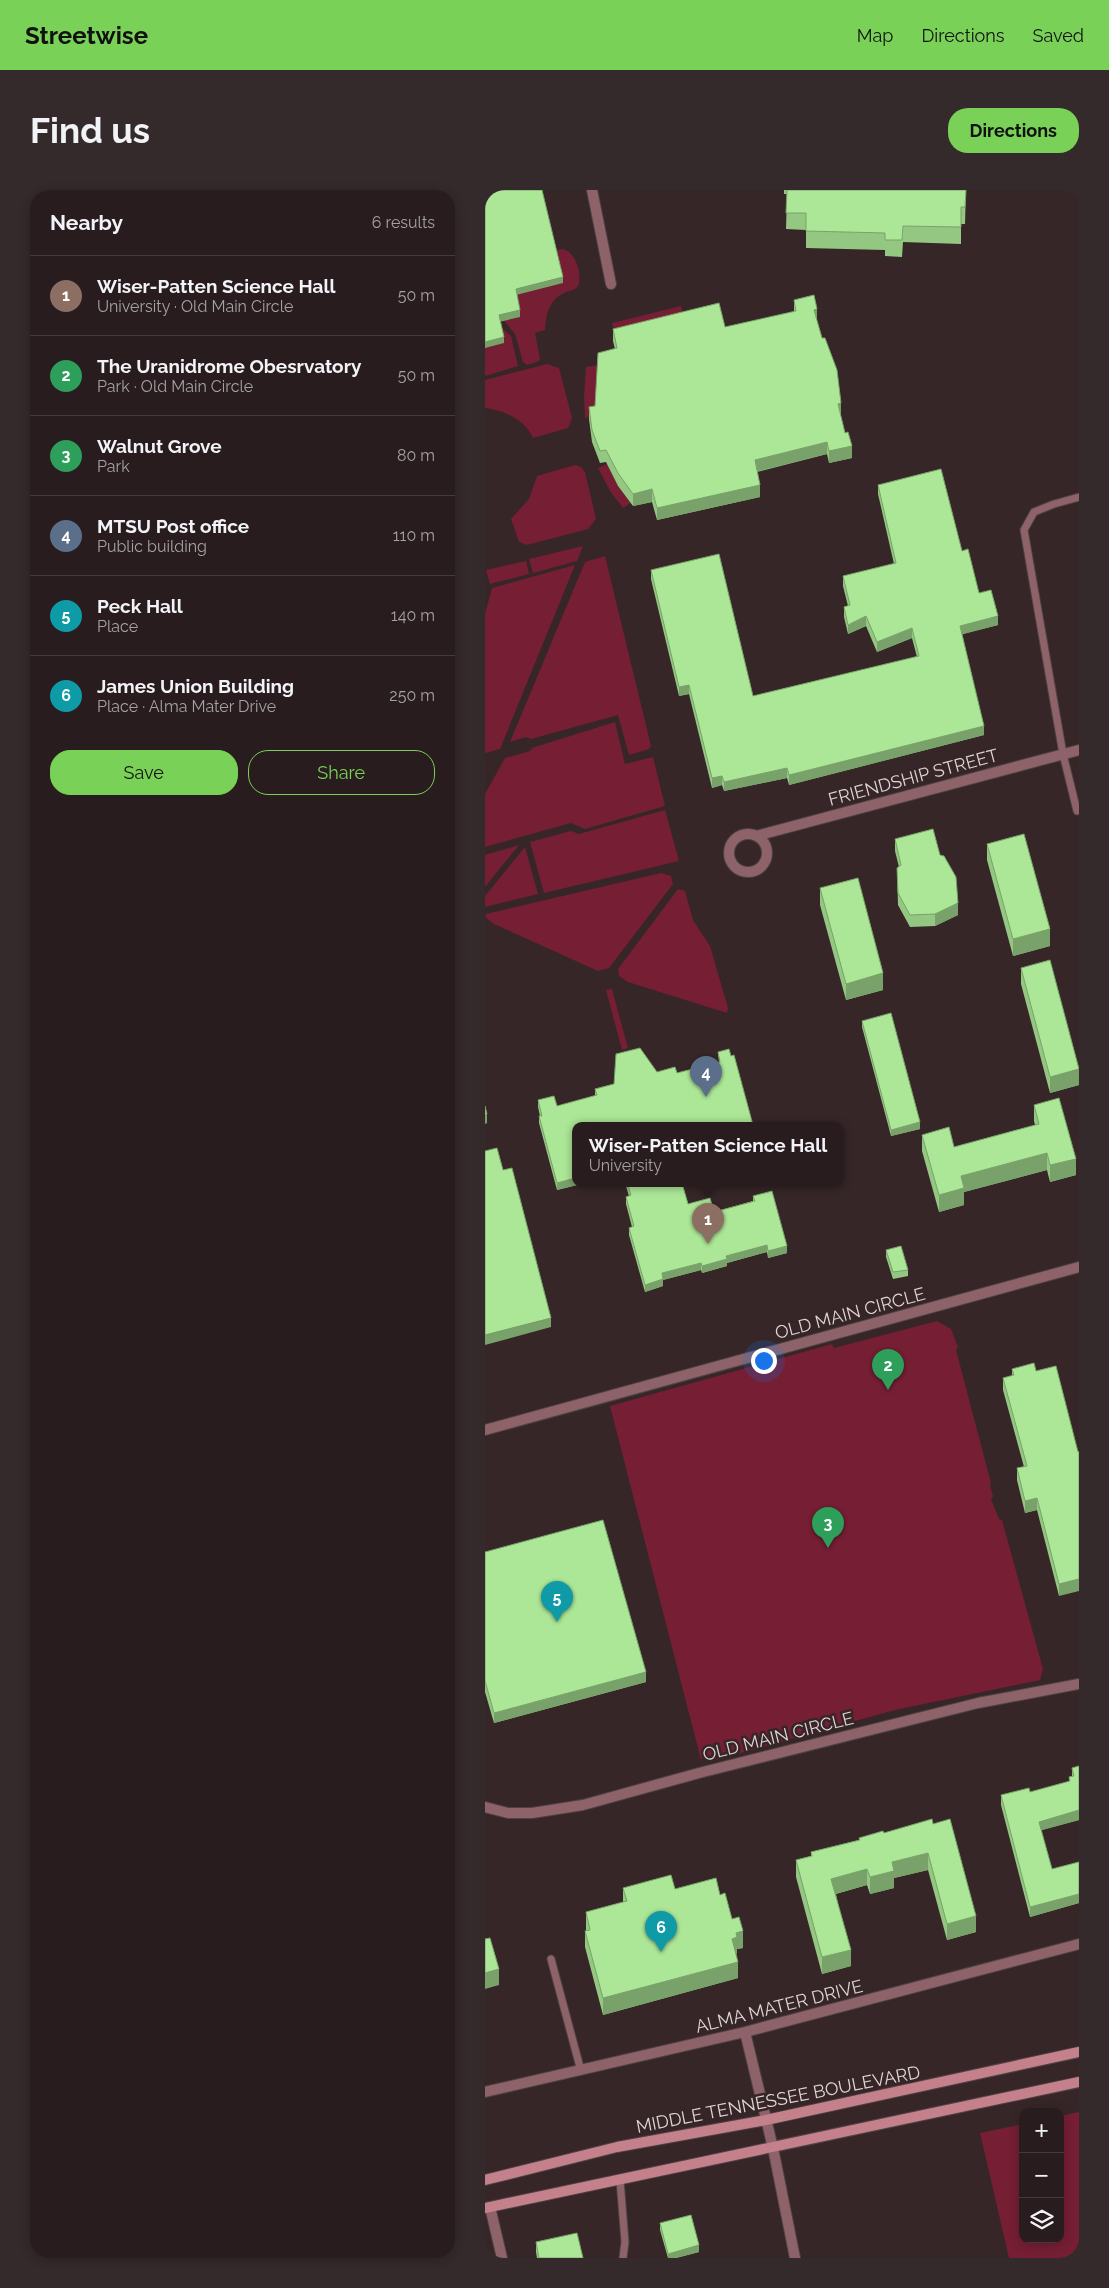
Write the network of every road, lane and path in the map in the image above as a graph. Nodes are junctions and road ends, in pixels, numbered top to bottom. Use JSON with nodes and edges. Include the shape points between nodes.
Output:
{"nodes":[{"id":1,"x":592,"y":190,"type":"edge"},
{"id":2,"x":611,"y":284,"type":"dead end"},
{"id":3,"x":1079,"y":497,"type":"edge"},
{"id":4,"x":1079,"y":750,"type":"edge"},
{"id":5,"x":1063,"y":754,"type":"junction"},
{"id":6,"x":1077,"y":811,"type":"dead end"},
{"id":7,"x":756,"y":836,"type":"dead end"},
{"id":8,"x":1079,"y":1267,"type":"edge"},
{"id":9,"x":485,"y":1430,"type":"edge"},
{"id":10,"x":1079,"y":1684,"type":"edge"},
{"id":11,"x":485,"y":1807,"type":"edge"},
{"id":12,"x":1079,"y":1944,"type":"edge"},
{"id":13,"x":551,"y":1959,"type":"dead end"},
{"id":14,"x":745,"y":2032,"type":"junction"},
{"id":15,"x":1079,"y":2052,"type":"edge"},
{"id":16,"x":581,"y":2071,"type":"junction"},
{"id":17,"x":1079,"y":2082,"type":"edge"},
{"id":18,"x":485,"y":2092,"type":"edge"},
{"id":19,"x":766,"y":2120,"type":"junction"},
{"id":20,"x":773,"y":2148,"type":"junction"},
{"id":21,"x":485,"y":2180,"type":"edge"},
{"id":22,"x":620,"y":2180,"type":"junction"},
{"id":23,"x":488,"y":2208,"type":"edge"},
{"id":24,"x":502,"y":2258,"type":"edge"},
{"id":25,"x":623,"y":2258,"type":"edge"},
{"id":26,"x":795,"y":2258,"type":"edge"}],
"edges":[{"from":1,"to":2,"type":"street"},
{"from":3,"to":5,"type":"lane","via":[[1034,512],[1024,530]]},
{"from":4,"to":5,"type":"street","name":"FRIENDSHIP STREET"},
{"from":5,"to":6,"type":"lane"},
{"from":5,"to":7,"type":"street","name":"FRIENDSHIP STREET"},
{"from":8,"to":9,"type":"street","name":"OLD MAIN CIRCLE"},
{"from":10,"to":11,"type":"street","name":"OLD MAIN CIRCLE","via":[[978,1702],[583,1805],[532,1814]]},
{"from":12,"to":14,"type":"street","name":"ALMA MATER DRIVE"},
{"from":13,"to":16,"type":"lane"},
{"from":14,"to":16,"type":"street","name":"ALMA MATER DRIVE"},
{"from":14,"to":19,"type":"street"},
{"from":15,"to":19,"type":"main road","name":"MIDDLE TENNESSEE BOULEVARD"},
{"from":16,"to":18,"type":"street","name":"ALMA MATER DRIVE"},
{"from":17,"to":20,"type":"main road"},
{"from":19,"to":20,"type":"street"},
{"from":19,"to":21,"type":"main road","name":"MIDDLE TENNESSEE BOULEVARD","via":[[617,2147]]},
{"from":20,"to":22,"type":"main road"},
{"from":20,"to":26,"type":"street"},
{"from":22,"to":23,"type":"main road"},
{"from":22,"to":25,"type":"lane","via":[[625,2242]]},
{"from":23,"to":24,"type":"street"}]}
